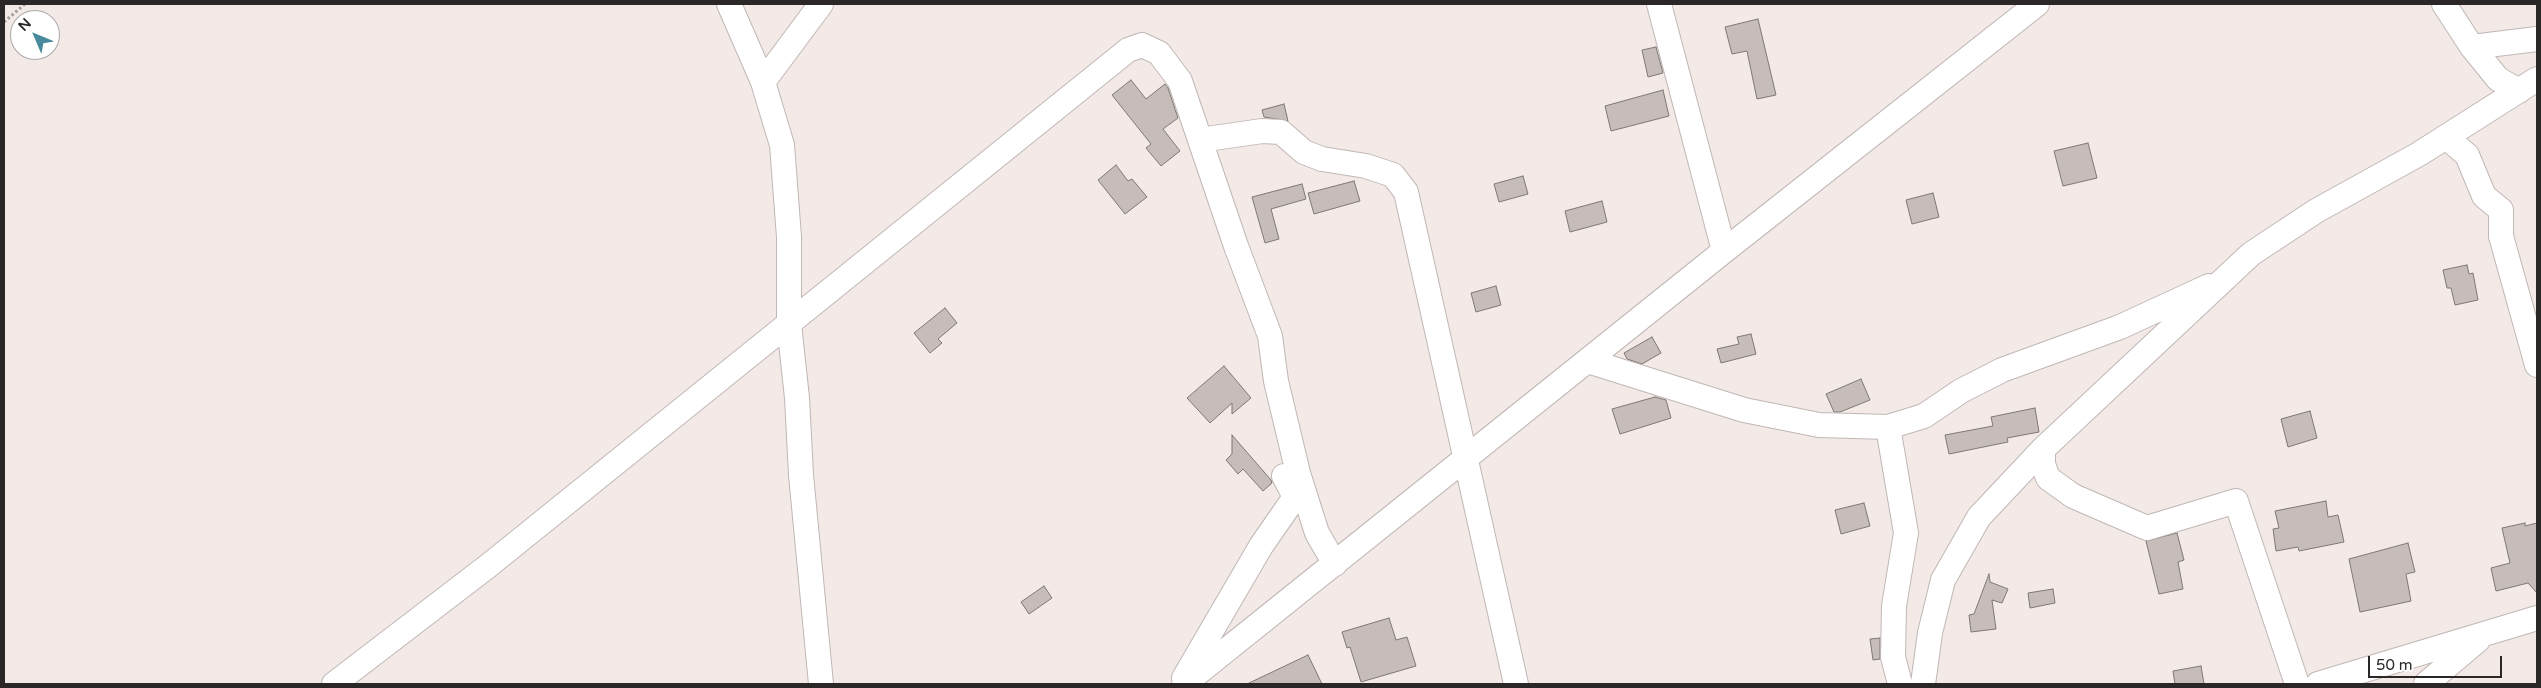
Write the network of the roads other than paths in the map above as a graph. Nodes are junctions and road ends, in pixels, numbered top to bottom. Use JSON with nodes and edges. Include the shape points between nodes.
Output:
{"nodes":[{"id":1,"x":730,"y":4,"type":"edge"},
{"id":2,"x":821,"y":4,"type":"edge"},
{"id":3,"x":1659,"y":4,"type":"edge"},
{"id":4,"x":2037,"y":4,"type":"edge"},
{"id":5,"x":2444,"y":4,"type":"edge"},
{"id":6,"x":2537,"y":39,"type":"edge"},
{"id":7,"x":2472,"y":47,"type":"junction"},
{"id":8,"x":763,"y":82,"type":"junction"},
{"id":9,"x":2528,"y":85,"type":"edge"},
{"id":10,"x":2446,"y":137,"type":"junction"},
{"id":11,"x":1200,"y":140,"type":"junction"},
{"id":12,"x":1724,"y":251,"type":"junction"},
{"id":13,"x":2228,"y":276,"type":"junction"},
{"id":14,"x":789,"y":324,"type":"junction"},
{"id":15,"x":1588,"y":361,"type":"junction"},
{"id":16,"x":2537,"y":364,"type":"edge"},
{"id":17,"x":1278,"y":392,"type":"junction"},
{"id":18,"x":1888,"y":426,"type":"junction"},
{"id":19,"x":2043,"y":449,"type":"junction"},
{"id":20,"x":1466,"y":458,"type":"junction"},
{"id":21,"x":1335,"y":564,"type":"junction"},
{"id":22,"x":2537,"y":618,"type":"edge"},
{"id":23,"x":2485,"y":634,"type":"junction"},
{"id":24,"x":334,"y":684,"type":"edge"},
{"id":25,"x":822,"y":684,"type":"edge"},
{"id":26,"x":1182,"y":684,"type":"edge"},
{"id":27,"x":1516,"y":684,"type":"edge"},
{"id":28,"x":1900,"y":684,"type":"edge"},
{"id":29,"x":1923,"y":684,"type":"edge"},
{"id":30,"x":2297,"y":684,"type":"edge"},
{"id":31,"x":2318,"y":684,"type":"edge"},
{"id":32,"x":2426,"y":684,"type":"edge"}],
"edges":[{"from":1,"to":8,"type":"street"},
{"from":2,"to":8,"type":"street"},
{"from":3,"to":12,"type":"street"},
{"from":4,"to":12,"type":"street"},
{"from":5,"to":7,"type":"street"},
{"from":6,"to":7,"type":"street"},
{"from":7,"to":9,"type":"street","via":[[2498,79]]},
{"from":8,"to":14,"type":"street","via":[[782,145],[789,238]]},
{"from":9,"to":10,"type":"street"},
{"from":10,"to":13,"type":"street","via":[[2280,233]]},
{"from":10,"to":16,"type":"street","via":[[2468,155],[2484,196],[2501,210],[2501,236]]},
{"from":11,"to":14,"type":"street","via":[[1180,81],[1160,53],[1142,45],[1128,50]]},
{"from":11,"to":17,"type":"street","via":[[1270,336]]},
{"from":11,"to":20,"type":"street","via":[[1262,131],[1281,132],[1304,152],[1322,159],[1366,166],[1393,175],[1406,192]]},
{"from":12,"to":15,"type":"street"},
{"from":13,"to":18,"type":"street","via":[[2120,328],[2002,370],[1961,391],[1924,416]]},
{"from":13,"to":19,"type":"street"},
{"from":14,"to":24,"type":"street","via":[[488,566]]},
{"from":14,"to":25,"type":"street"},
{"from":15,"to":18,"type":"street","via":[[1744,410],[1819,425]]},
{"from":15,"to":20,"type":"street"},
{"from":17,"to":21,"type":"street","via":[[1317,533]]},
{"from":17,"to":26,"type":"street","via":[[1268,408],[1280,468],[1295,497],[1262,546]]},
{"from":18,"to":28,"type":"street","via":[[1906,532],[1894,606],[1893,657]]},
{"from":19,"to":29,"type":"street","via":[[1979,517],[1943,580],[1930,633]]},
{"from":19,"to":30,"type":"street","via":[[2043,464],[2048,478],[2073,496],[2147,528],[2236,501]]},
{"from":20,"to":21,"type":"street"},
{"from":20,"to":27,"type":"street"},
{"from":21,"to":26,"type":"street"},
{"from":22,"to":23,"type":"street"},
{"from":23,"to":31,"type":"street"},
{"from":23,"to":32,"type":"street"}]}
